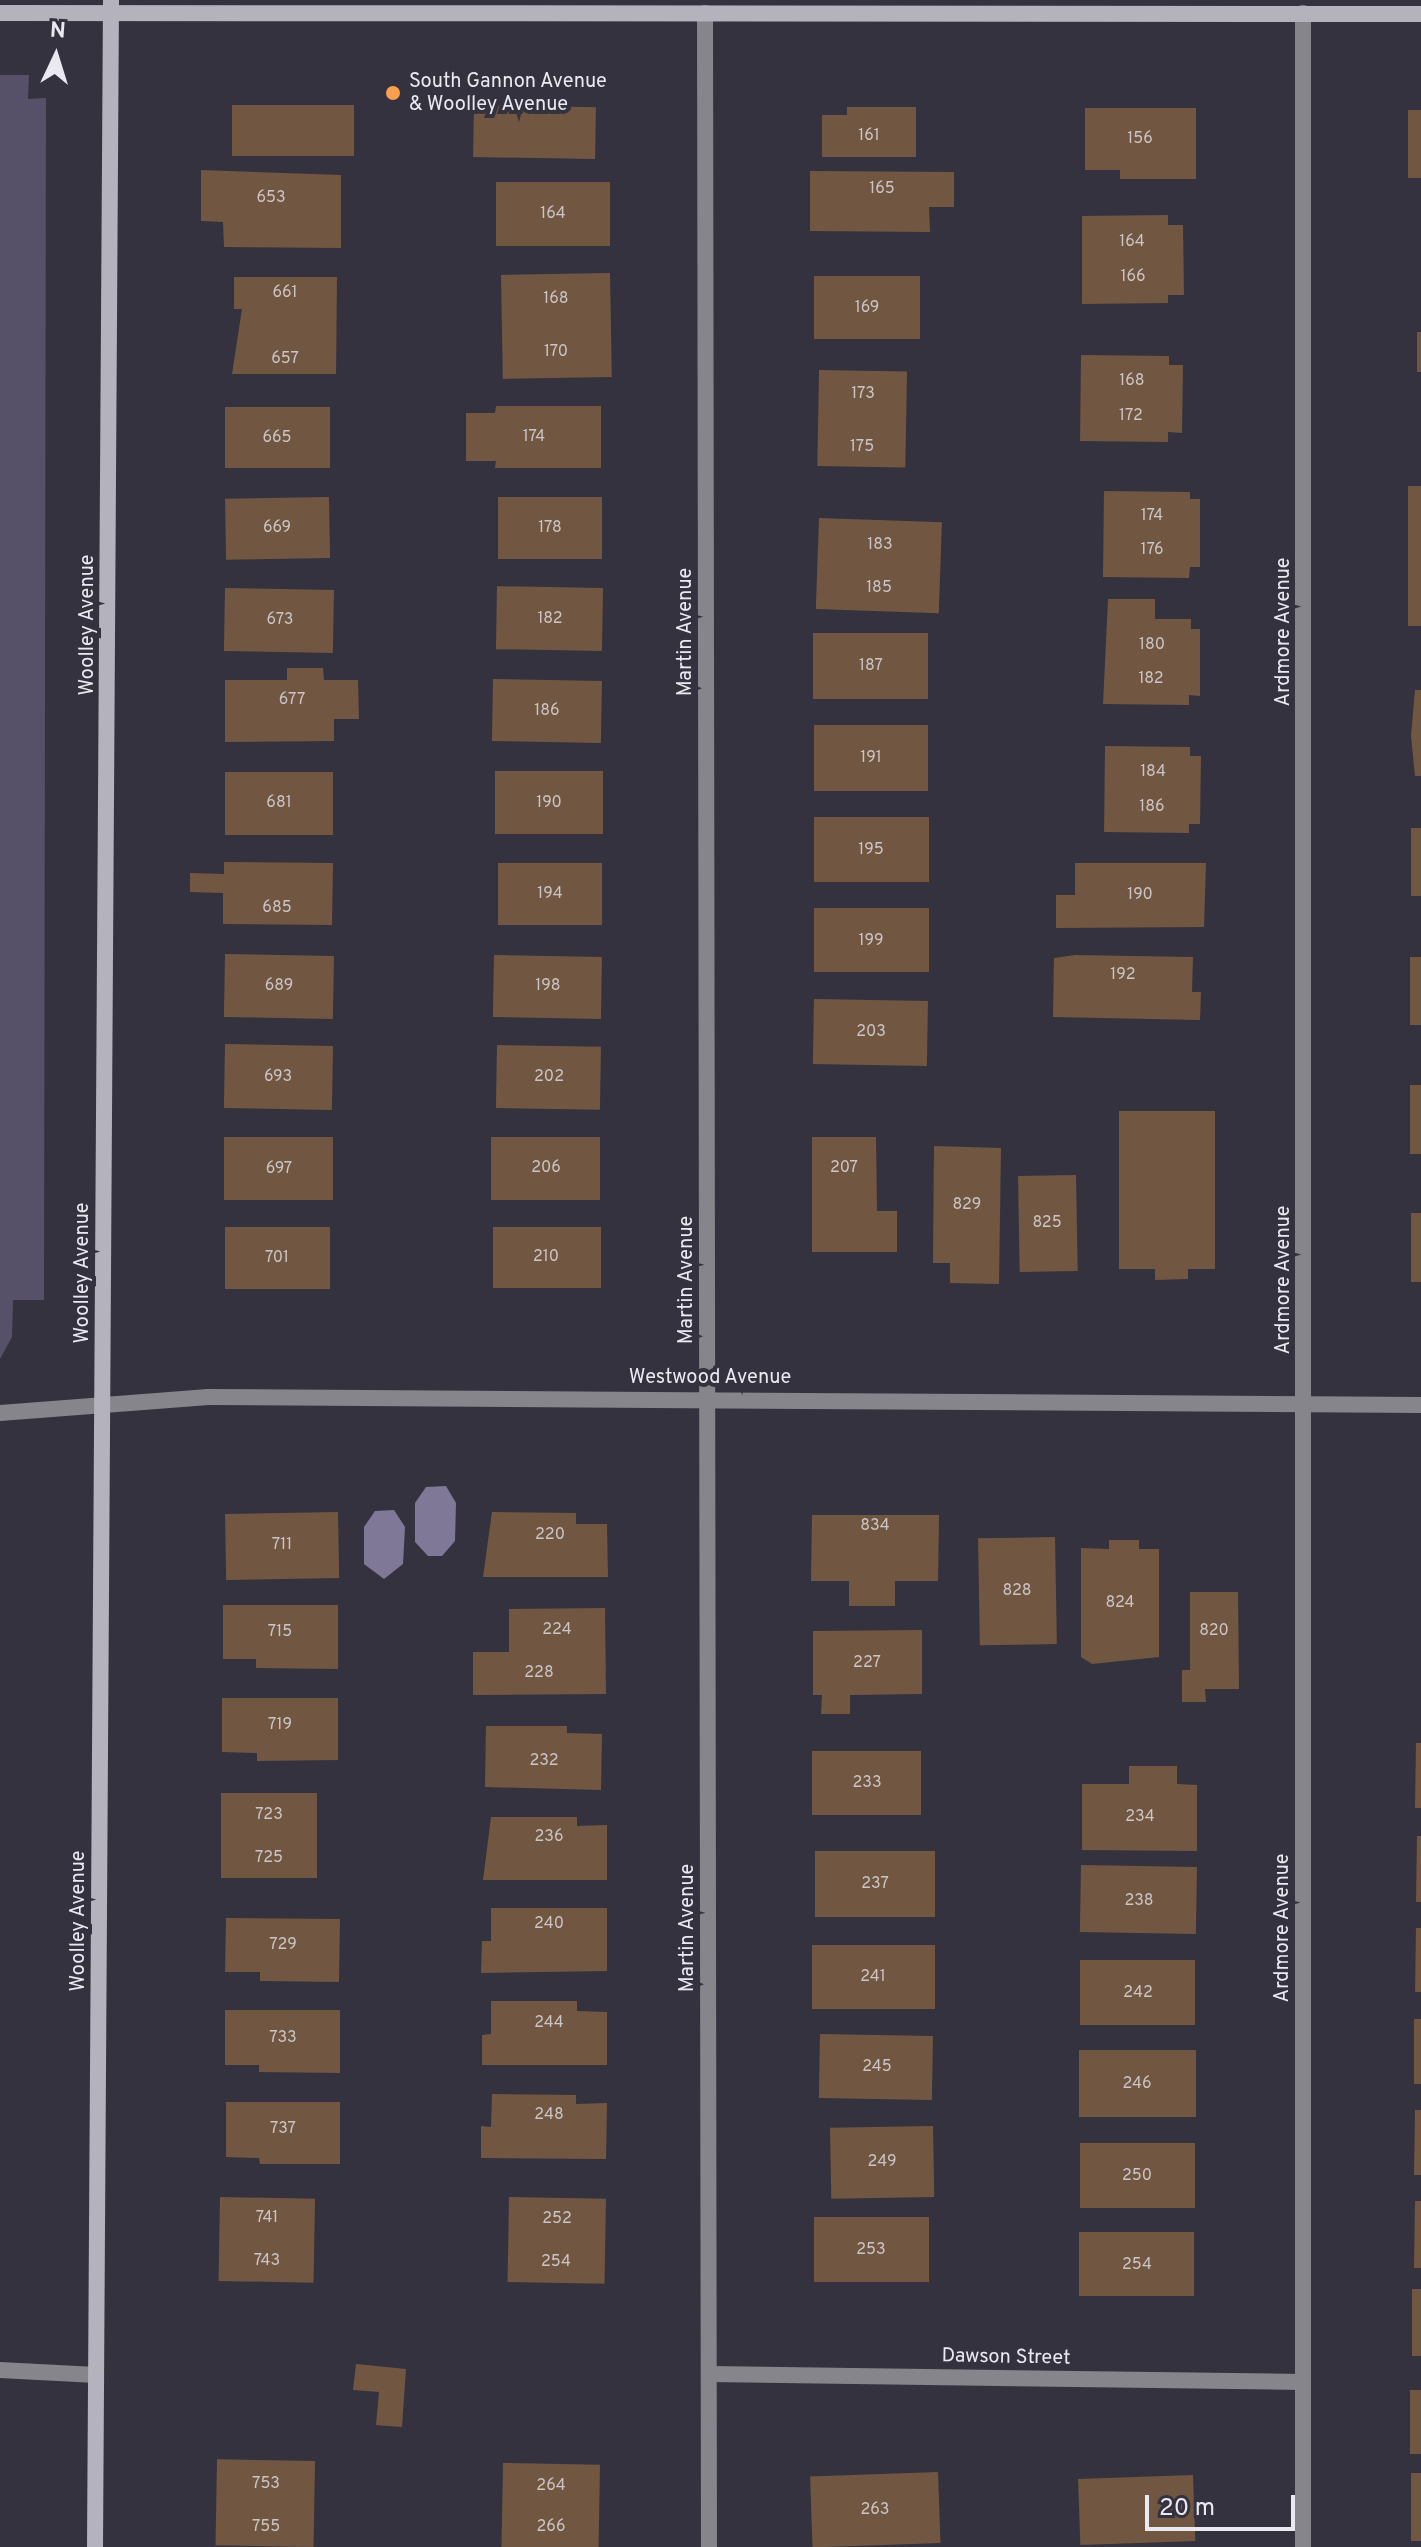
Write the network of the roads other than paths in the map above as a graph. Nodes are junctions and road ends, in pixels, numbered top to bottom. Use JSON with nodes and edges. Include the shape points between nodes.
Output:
{"nodes":[{"id":1,"x":111,"y":6,"type":"edge"},
{"id":2,"x":0,"y":13,"type":"edge"},
{"id":3,"x":705,"y":13,"type":"junction"},
{"id":4,"x":1303,"y":13,"type":"junction"},
{"id":5,"x":1421,"y":14,"type":"edge"},
{"id":6,"x":707,"y":1397,"type":"junction"},
{"id":7,"x":1303,"y":1405,"type":"junction"},
{"id":8,"x":1421,"y":1405,"type":"edge"},
{"id":9,"x":102,"y":1406,"type":"junction"},
{"id":10,"x":0,"y":1413,"type":"edge"},
{"id":11,"x":0,"y":2370,"type":"edge"},
{"id":12,"x":709,"y":2374,"type":"junction"},
{"id":13,"x":96,"y":2375,"type":"junction"},
{"id":14,"x":1303,"y":2382,"type":"junction"},
{"id":15,"x":95,"y":2547,"type":"edge"},
{"id":16,"x":709,"y":2547,"type":"edge"},
{"id":17,"x":1303,"y":2547,"type":"edge"}],
"edges":[{"from":1,"to":2,"type":"street"},
{"from":1,"to":3,"type":"street"},
{"from":1,"to":9,"type":"street","name":"Woolley Avenue"},
{"from":3,"to":4,"type":"street"},
{"from":3,"to":6,"type":"street","name":"Martin Avenue"},
{"from":4,"to":5,"type":"street"},
{"from":4,"to":7,"type":"street","name":"Ardmore Avenue"},
{"from":6,"to":7,"type":"street","name":"Westwood Avenue"},
{"from":6,"to":9,"type":"street","name":"Westwood Avenue","via":[[208,1397]]},
{"from":6,"to":12,"type":"street","name":"Martin Avenue"},
{"from":7,"to":8,"type":"street","name":"Westwood Avenue"},
{"from":7,"to":14,"type":"street","name":"Ardmore Avenue"},
{"from":9,"to":10,"type":"street","name":"Westwood Avenue"},
{"from":9,"to":13,"type":"street","name":"Woolley Avenue"},
{"from":11,"to":13,"type":"street"},
{"from":12,"to":14,"type":"street","name":"Dawson Street"},
{"from":12,"to":16,"type":"street","name":"Martin Avenue"},
{"from":13,"to":15,"type":"street","name":"Woolley Avenue"},
{"from":14,"to":17,"type":"street","name":"Ardmore Avenue"}]}
